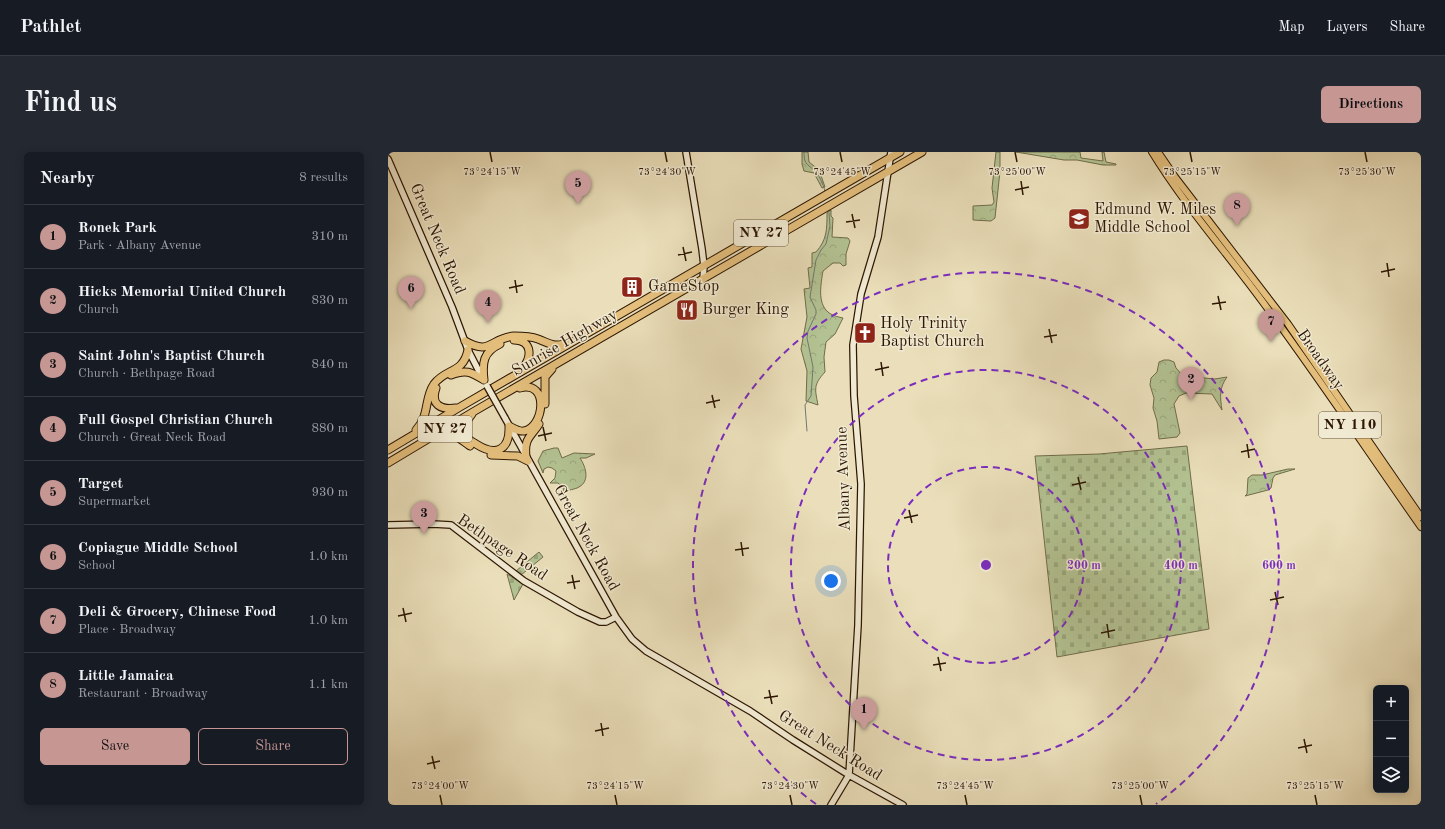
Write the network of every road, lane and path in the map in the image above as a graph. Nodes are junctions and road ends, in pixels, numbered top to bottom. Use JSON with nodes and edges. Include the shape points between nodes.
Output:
{"nodes":[{"id":1,"x":686,"y":152,"type":"edge"},
{"id":2,"x":900,"y":152,"type":"edge"},
{"id":3,"x":922,"y":152,"type":"edge"},
{"id":4,"x":1152,"y":152,"type":"edge"},
{"id":5,"x":1158,"y":152,"type":"edge"},
{"id":6,"x":891,"y":155,"type":"edge"},
{"id":7,"x":388,"y":159,"type":"edge"},
{"id":8,"x":888,"y":172,"type":"junction"},
{"id":9,"x":704,"y":266,"type":"junction"},
{"id":10,"x":703,"y":279,"type":"junction"},
{"id":11,"x":465,"y":341,"type":"junction"},
{"id":12,"x":572,"y":342,"type":"junction"},
{"id":13,"x":468,"y":350,"type":"junction"},
{"id":14,"x":557,"y":364,"type":"junction"},
{"id":15,"x":517,"y":374,"type":"junction"},
{"id":16,"x":485,"y":383,"type":"junction"},
{"id":17,"x":513,"y":390,"type":"junction"},
{"id":18,"x":460,"y":407,"type":"junction"},
{"id":19,"x":473,"y":412,"type":"junction"},
{"id":20,"x":509,"y":426,"type":"junction"},
{"id":21,"x":411,"y":436,"type":"junction"},
{"id":22,"x":435,"y":436,"type":"junction"},
{"id":23,"x":388,"y":450,"type":"edge"},
{"id":24,"x":527,"y":459,"type":"junction"},
{"id":25,"x":388,"y":463,"type":"edge"},
{"id":26,"x":1421,"y":516,"type":"edge"},
{"id":27,"x":388,"y":525,"type":"edge"},
{"id":28,"x":1421,"y":527,"type":"edge"},
{"id":29,"x":616,"y":617,"type":"junction"},
{"id":30,"x":849,"y":775,"type":"junction"},
{"id":31,"x":831,"y":805,"type":"edge"},
{"id":32,"x":903,"y":805,"type":"edge"}],
"edges":[{"from":1,"to":9,"type":"street"},
{"from":2,"to":6,"type":"highway","name":"Sunrise Highway","number":"NY 27"},
{"from":3,"to":8,"type":"highway","name":"Sunrise Highway","number":"NY 27"},
{"from":4,"to":28,"type":"main road","name":"Broadway","number":"NY 110","via":[[1172,184],[1281,326]]},
{"from":5,"to":26,"type":"main road","name":"Broadway","number":"NY 110","via":[[1288,324]]},
{"from":6,"to":8,"type":"street","name":"Albany Avenue"},
{"from":6,"to":9,"type":"highway","name":"Sunrise Highway","number":"NY 27"},
{"from":7,"to":11,"type":"street","name":"Great Neck Road"},
{"from":8,"to":10,"type":"highway","name":"Sunrise Highway","number":"NY 27"},
{"from":8,"to":30,"type":"street","name":"Albany Avenue","via":[[878,237],[861,294],[853,345],[861,484],[858,625]]},
{"from":9,"to":10,"type":"street"},
{"from":9,"to":12,"type":"highway","name":"Sunrise Highway","number":"NY 27"},
{"from":10,"to":14,"type":"highway","name":"Sunrise Highway","number":"NY 27"},
{"from":11,"to":12,"type":"highway","via":[[481,348],[512,336],[525,336],[556,346]]},
{"from":11,"to":13,"type":"street","name":"Great Neck Road"},
{"from":12,"to":15,"type":"highway","name":"Sunrise Highway","number":"NY 27"},
{"from":13,"to":16,"type":"street","name":"Great Neck Road"},
{"from":13,"to":21,"type":"highway","via":[[464,363],[433,385],[425,417]]},
{"from":14,"to":17,"type":"highway","name":"Sunrise Highway","number":"NY 27"},
{"from":14,"to":24,"type":"highway","via":[[545,377],[543,416],[526,442]]},
{"from":15,"to":16,"type":"highway","via":[[530,355],[525,343],[513,340],[497,345],[483,360]]},
{"from":15,"to":18,"type":"highway","name":"Sunrise Highway","number":"NY 27"},
{"from":16,"to":18,"type":"highway","via":[[472,372],[464,371],[441,382],[436,388],[435,402],[446,408]]},
{"from":16,"to":20,"type":"street","name":"Great Neck Road","bridge":true},
{"from":17,"to":19,"type":"highway","name":"Sunrise Highway","number":"NY 27"},
{"from":17,"to":20,"type":"highway","via":[[522,387],[536,390],[540,397],[540,414],[534,424],[524,431]]},
{"from":18,"to":21,"type":"highway","name":"Sunrise Highway","number":"NY 27"},
{"from":19,"to":20,"type":"highway","via":[[464,427],[464,433],[467,439],[480,447],[497,451],[504,447],[510,436]]},
{"from":19,"to":22,"type":"highway","name":"Sunrise Highway","number":"NY 27"},
{"from":20,"to":24,"type":"street","name":"Great Neck Road"},
{"from":21,"to":23,"type":"highway","name":"Sunrise Highway","number":"NY 27"},
{"from":22,"to":24,"type":"highway","via":[[448,433],[480,452]]},
{"from":22,"to":25,"type":"highway","name":"Sunrise Highway","number":"NY 27"},
{"from":24,"to":29,"type":"street","name":"Great Neck Road"},
{"from":27,"to":29,"type":"street","name":"Bethpage Road","via":[[451,525],[524,580],[578,612],[600,622]]},
{"from":29,"to":30,"type":"street","name":"Great Neck Road","via":[[632,639],[646,651],[750,711]]},
{"from":30,"to":31,"type":"street","name":"Albany Avenue"},
{"from":30,"to":32,"type":"street","name":"Great Neck Road"}]}
